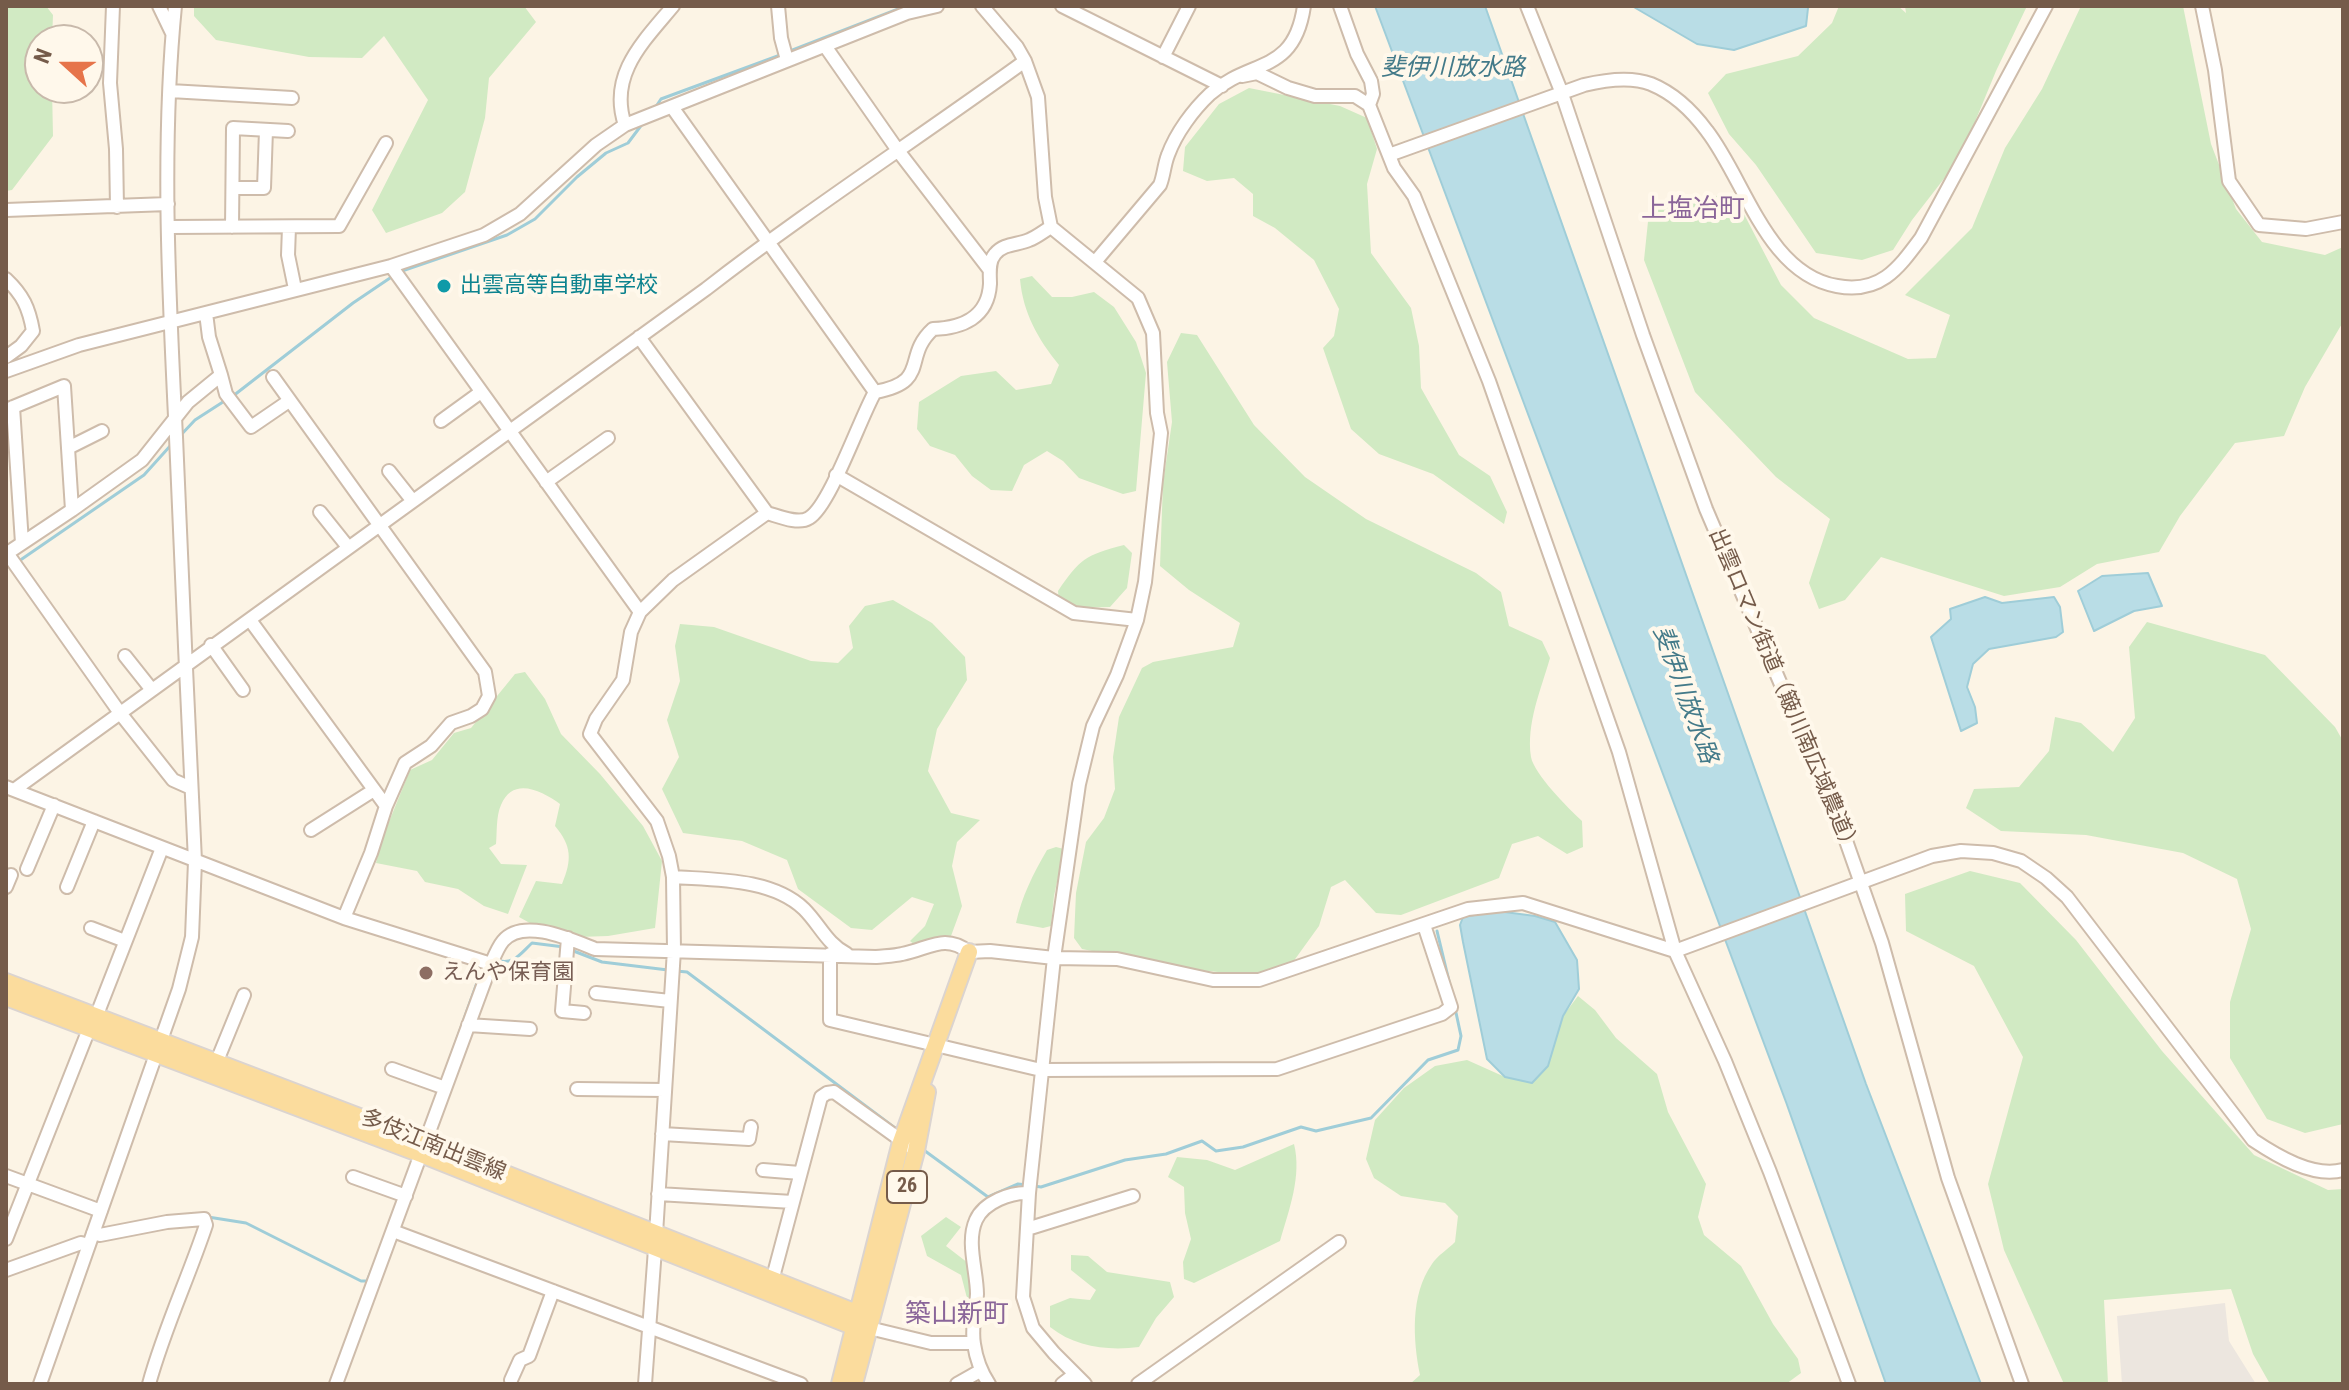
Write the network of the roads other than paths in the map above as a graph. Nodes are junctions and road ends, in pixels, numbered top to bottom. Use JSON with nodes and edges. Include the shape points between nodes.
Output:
{"nodes":[{"id":1,"x":113,"y":6,"type":"edge"},
{"id":2,"x":159,"y":6,"type":"edge"},
{"id":3,"x":175,"y":6,"type":"edge"},
{"id":4,"x":673,"y":6,"type":"edge"},
{"id":5,"x":778,"y":6,"type":"edge"},
{"id":6,"x":937,"y":6,"type":"edge"},
{"id":7,"x":982,"y":6,"type":"edge"},
{"id":8,"x":1062,"y":6,"type":"edge"},
{"id":9,"x":1189,"y":6,"type":"edge"},
{"id":10,"x":1304,"y":6,"type":"edge"},
{"id":11,"x":1340,"y":6,"type":"edge"},
{"id":12,"x":1527,"y":6,"type":"edge"},
{"id":13,"x":2046,"y":6,"type":"edge"},
{"id":14,"x":2202,"y":6,"type":"edge"},
{"id":15,"x":906,"y":10,"type":"edge"},
{"id":16,"x":172,"y":33,"type":"junction"},
{"id":17,"x":825,"y":46,"type":"junction"},
{"id":18,"x":1163,"y":57,"type":"junction"},
{"id":19,"x":787,"y":60,"type":"junction"},
{"id":20,"x":1025,"y":61,"type":"junction"},
{"id":21,"x":1242,"y":76,"type":"junction"},
{"id":22,"x":1222,"y":86,"type":"junction"},
{"id":23,"x":170,"y":91,"type":"junction"},
{"id":24,"x":1561,"y":91,"type":"junction"},
{"id":25,"x":292,"y":98,"type":"dead end"},
{"id":26,"x":1369,"y":105,"type":"junction"},
{"id":27,"x":672,"y":107,"type":"junction"},
{"id":28,"x":625,"y":125,"type":"junction"},
{"id":29,"x":266,"y":130,"type":"junction"},
{"id":30,"x":288,"y":131,"type":"dead end"},
{"id":31,"x":386,"y":143,"type":"dead end"},
{"id":32,"x":899,"y":152,"type":"junction"},
{"id":33,"x":1389,"y":155,"type":"junction"},
{"id":34,"x":233,"y":188,"type":"junction"},
{"id":35,"x":168,"y":204,"type":"junction"},
{"id":36,"x":117,"y":207,"type":"junction"},
{"id":37,"x":6,"y":210,"type":"edge"},
{"id":38,"x":2343,"y":222,"type":"edge"},
{"id":39,"x":169,"y":227,"type":"junction"},
{"id":40,"x":232,"y":227,"type":"junction"},
{"id":41,"x":289,"y":227,"type":"junction"},
{"id":42,"x":1051,"y":227,"type":"junction"},
{"id":43,"x":767,"y":241,"type":"junction"},
{"id":44,"x":1095,"y":262,"type":"junction"},
{"id":45,"x":391,"y":266,"type":"junction"},
{"id":46,"x":989,"y":269,"type":"junction"},
{"id":47,"x":6,"y":279,"type":"edge"},
{"id":48,"x":295,"y":289,"type":"junction"},
{"id":49,"x":206,"y":313,"type":"junction"},
{"id":50,"x":171,"y":322,"type":"junction"},
{"id":51,"x":639,"y":337,"type":"junction"},
{"id":52,"x":6,"y":357,"type":"edge"},
{"id":53,"x":6,"y":371,"type":"edge"},
{"id":54,"x":221,"y":375,"type":"junction"},
{"id":55,"x":273,"y":377,"type":"dead end"},
{"id":56,"x":481,"y":392,"type":"junction"},
{"id":57,"x":875,"y":392,"type":"junction"},
{"id":58,"x":289,"y":401,"type":"junction"},
{"id":59,"x":9,"y":408,"type":"edge"},
{"id":60,"x":175,"y":420,"type":"junction"},
{"id":61,"x":441,"y":421,"type":"dead end"},
{"id":62,"x":509,"y":430,"type":"junction"},
{"id":63,"x":102,"y":431,"type":"dead end"},
{"id":64,"x":608,"y":438,"type":"dead end"},
{"id":65,"x":68,"y":448,"type":"junction"},
{"id":66,"x":389,"y":471,"type":"dead end"},
{"id":67,"x":836,"y":475,"type":"junction"},
{"id":68,"x":546,"y":482,"type":"junction"},
{"id":69,"x":412,"y":500,"type":"junction"},
{"id":70,"x":72,"y":510,"type":"junction"},
{"id":71,"x":320,"y":512,"type":"dead end"},
{"id":72,"x":767,"y":513,"type":"junction"},
{"id":73,"x":379,"y":524,"type":"junction"},
{"id":74,"x":22,"y":543,"type":"junction"},
{"id":75,"x":348,"y":547,"type":"junction"},
{"id":76,"x":7,"y":553,"type":"edge"},
{"id":77,"x":640,"y":612,"type":"junction"},
{"id":78,"x":250,"y":620,"type":"junction"},
{"id":79,"x":1137,"y":620,"type":"junction"},
{"id":80,"x":211,"y":645,"type":"junction"},
{"id":81,"x":125,"y":656,"type":"dead end"},
{"id":82,"x":186,"y":666,"type":"junction"},
{"id":83,"x":152,"y":690,"type":"junction"},
{"id":84,"x":243,"y":690,"type":"dead end"},
{"id":85,"x":120,"y":713,"type":"junction"},
{"id":86,"x":10,"y":788,"type":"edge"},
{"id":87,"x":191,"y":788,"type":"junction"},
{"id":88,"x":374,"y":790,"type":"junction"},
{"id":89,"x":54,"y":805,"type":"junction"},
{"id":90,"x":386,"y":806,"type":"junction"},
{"id":91,"x":94,"y":821,"type":"junction"},
{"id":92,"x":311,"y":830,"type":"dead end"},
{"id":93,"x":162,"y":848,"type":"junction"},
{"id":94,"x":195,"y":861,"type":"junction"},
{"id":95,"x":27,"y":869,"type":"dead end"},
{"id":96,"x":673,"y":877,"type":"junction"},
{"id":97,"x":1861,"y":883,"type":"junction"},
{"id":98,"x":67,"y":887,"type":"dead end"},
{"id":99,"x":344,"y":918,"type":"junction"},
{"id":100,"x":1424,"y":925,"type":"junction"},
{"id":101,"x":91,"y":928,"type":"dead end"},
{"id":102,"x":568,"y":938,"type":"junction"},
{"id":103,"x":125,"y":941,"type":"junction"},
{"id":104,"x":674,"y":950,"type":"junction"},
{"id":105,"x":1675,"y":951,"type":"junction"},
{"id":106,"x":969,"y":952,"type":"junction"},
{"id":107,"x":830,"y":954,"type":"junction"},
{"id":108,"x":847,"y":955,"type":"junction"},
{"id":109,"x":1054,"y":958,"type":"junction"},
{"id":110,"x":491,"y":964,"type":"junction"},
{"id":111,"x":6,"y":982,"type":"edge"},
{"id":112,"x":596,"y":993,"type":"dead end"},
{"id":113,"x":244,"y":995,"type":"dead end"},
{"id":114,"x":6,"y":997,"type":"edge"},
{"id":115,"x":670,"y":1001,"type":"junction"},
{"id":116,"x":584,"y":1013,"type":"dead end"},
{"id":117,"x":92,"y":1023,"type":"junction"},
{"id":118,"x":468,"y":1025,"type":"junction"},
{"id":119,"x":530,"y":1029,"type":"dead end"},
{"id":120,"x":937,"y":1044,"type":"junction"},
{"id":121,"x":158,"y":1047,"type":"junction"},
{"id":122,"x":217,"y":1061,"type":"junction"},
{"id":123,"x":392,"y":1069,"type":"dead end"},
{"id":124,"x":1041,"y":1070,"type":"junction"},
{"id":125,"x":445,"y":1088,"type":"junction"},
{"id":126,"x":577,"y":1089,"type":"dead end"},
{"id":127,"x":665,"y":1090,"type":"junction"},
{"id":128,"x":751,"y":1127,"type":"dead end"},
{"id":129,"x":662,"y":1134,"type":"junction"},
{"id":130,"x":901,"y":1142,"type":"junction"},
{"id":131,"x":423,"y":1148,"type":"junction"},
{"id":132,"x":916,"y":1151,"type":"junction"},
{"id":133,"x":763,"y":1170,"type":"dead end"},
{"id":134,"x":2343,"y":1170,"type":"edge"},
{"id":135,"x":800,"y":1173,"type":"junction"},
{"id":136,"x":6,"y":1176,"type":"edge"},
{"id":137,"x":353,"y":1177,"type":"dead end"},
{"id":138,"x":29,"y":1185,"type":"junction"},
{"id":139,"x":1029,"y":1193,"type":"junction"},
{"id":140,"x":658,"y":1194,"type":"junction"},
{"id":141,"x":406,"y":1196,"type":"junction"},
{"id":142,"x":1133,"y":1196,"type":"dead end"},
{"id":143,"x":793,"y":1202,"type":"junction"},
{"id":144,"x":101,"y":1211,"type":"junction"},
{"id":145,"x":1027,"y":1229,"type":"junction"},
{"id":146,"x":393,"y":1231,"type":"junction"},
{"id":147,"x":6,"y":1239,"type":"edge"},
{"id":148,"x":91,"y":1239,"type":"junction"},
{"id":149,"x":656,"y":1242,"type":"junction"},
{"id":150,"x":1339,"y":1242,"type":"dead end"},
{"id":151,"x":6,"y":1270,"type":"edge"},
{"id":152,"x":772,"y":1281,"type":"junction"},
{"id":153,"x":553,"y":1291,"type":"junction"},
{"id":154,"x":861,"y":1323,"type":"junction"},
{"id":155,"x":649,"y":1327,"type":"junction"},
{"id":156,"x":973,"y":1343,"type":"junction"},
{"id":157,"x":980,"y":1371,"type":"junction"},
{"id":158,"x":1075,"y":1374,"type":"junction"},
{"id":159,"x":511,"y":1380,"type":"dead end"},
{"id":160,"x":40,"y":1384,"type":"edge"},
{"id":161,"x":149,"y":1384,"type":"edge"},
{"id":162,"x":336,"y":1384,"type":"edge"},
{"id":163,"x":645,"y":1384,"type":"edge"},
{"id":164,"x":801,"y":1384,"type":"edge"},
{"id":165,"x":840,"y":1384,"type":"edge"},
{"id":166,"x":854,"y":1384,"type":"edge"},
{"id":167,"x":957,"y":1384,"type":"edge"},
{"id":168,"x":989,"y":1384,"type":"edge"},
{"id":169,"x":1062,"y":1384,"type":"edge"},
{"id":170,"x":1085,"y":1384,"type":"edge"},
{"id":171,"x":1138,"y":1384,"type":"edge"},
{"id":172,"x":1849,"y":1384,"type":"edge"},
{"id":173,"x":2022,"y":1384,"type":"edge"}],
"edges":[{"from":1,"to":36,"type":"street","via":[[110,83]]},
{"from":2,"to":16,"type":"street"},
{"from":3,"to":16,"type":"street"},
{"from":4,"to":28,"type":"street","via":[[628,62],[622,83]]},
{"from":5,"to":19,"type":"street"},
{"from":6,"to":15,"type":"street"},
{"from":7,"to":20,"type":"street"},
{"from":8,"to":18,"type":"street"},
{"from":9,"to":18,"type":"street"},
{"from":10,"to":21,"type":"street","via":[[1288,49]]},
{"from":11,"to":26,"type":"street","via":[[1371,81]]},
{"from":12,"to":24,"type":"street","name":"出雲ロマン街道（簸川南広域農道）"},
{"from":13,"to":24,"type":"street","via":[[1921,238],[1898,269],[1861,288],[1815,282],[1794,266],[1773,242],[1708,132],[1669,95],[1649,83],[1626,80]]},
{"from":14,"to":38,"type":"street","via":[[2229,181],[2259,225],[2306,229]]},
{"from":15,"to":17,"type":"street"},
{"from":16,"to":23,"type":"street"},
{"from":17,"to":19,"type":"street"},
{"from":17,"to":32,"type":"street"},
{"from":18,"to":22,"type":"street"},
{"from":19,"to":27,"type":"street"},
{"from":20,"to":32,"type":"street"},
{"from":20,"to":42,"type":"street","via":[[1038,97]]},
{"from":21,"to":22,"type":"street"},
{"from":21,"to":26,"type":"street","via":[[1257,73],[1301,92],[1355,96]]},
{"from":22,"to":44,"type":"street","via":[[1181,128],[1160,185]]},
{"from":23,"to":25,"type":"street"},
{"from":23,"to":35,"type":"street"},
{"from":24,"to":33,"type":"street"},
{"from":24,"to":97,"type":"street","name":"出雲ロマン街道（簸川南広域農道）","via":[[1706,509]]},
{"from":26,"to":33,"type":"street"},
{"from":27,"to":28,"type":"street"},
{"from":27,"to":43,"type":"street"},
{"from":28,"to":45,"type":"street","via":[[503,225]]},
{"from":29,"to":30,"type":"street"},
{"from":29,"to":34,"type":"street","via":[[264,188]]},
{"from":29,"to":34,"type":"street","via":[[233,128]]},
{"from":31,"to":41,"type":"street","via":[[339,226]]},
{"from":32,"to":43,"type":"street"},
{"from":32,"to":46,"type":"street"},
{"from":33,"to":105,"type":"street","via":[[1414,196],[1489,381],[1619,752]]},
{"from":34,"to":40,"type":"street"},
{"from":35,"to":36,"type":"street"},
{"from":35,"to":39,"type":"street"},
{"from":36,"to":37,"type":"street"},
{"from":39,"to":40,"type":"street"},
{"from":39,"to":50,"type":"street"},
{"from":40,"to":41,"type":"street"},
{"from":41,"to":48,"type":"street"},
{"from":42,"to":44,"type":"street"},
{"from":42,"to":46,"type":"street","via":[[1028,241],[1007,245],[994,254]]},
{"from":43,"to":51,"type":"street"},
{"from":43,"to":57,"type":"street"},
{"from":44,"to":79,"type":"street","via":[[1138,298],[1153,333],[1161,433]]},
{"from":45,"to":48,"type":"street"},
{"from":45,"to":56,"type":"street"},
{"from":46,"to":57,"type":"street","via":[[985,305],[975,319],[933,329],[923,338],[912,375],[898,388]]},
{"from":47,"to":52,"type":"street","via":[[30,310],[33,331]]},
{"from":48,"to":49,"type":"street"},
{"from":49,"to":50,"type":"street"},
{"from":49,"to":54,"type":"street"},
{"from":50,"to":53,"type":"street","via":[[79,345]]},
{"from":50,"to":60,"type":"street"},
{"from":51,"to":62,"type":"street"},
{"from":51,"to":72,"type":"street"},
{"from":54,"to":58,"type":"street","via":[[226,394],[251,427]]},
{"from":54,"to":60,"type":"street"},
{"from":55,"to":58,"type":"street"},
{"from":56,"to":61,"type":"street"},
{"from":56,"to":62,"type":"street"},
{"from":57,"to":67,"type":"street"},
{"from":58,"to":73,"type":"street"},
{"from":59,"to":65,"type":"street","via":[[64,386]]},
{"from":59,"to":74,"type":"street"},
{"from":60,"to":70,"type":"street","via":[[142,460]]},
{"from":60,"to":82,"type":"street"},
{"from":62,"to":68,"type":"street"},
{"from":62,"to":69,"type":"street"},
{"from":63,"to":65,"type":"street"},
{"from":64,"to":68,"type":"street"},
{"from":65,"to":70,"type":"street"},
{"from":66,"to":69,"type":"street"},
{"from":67,"to":72,"type":"street","via":[[809,518]]},
{"from":67,"to":79,"type":"street","via":[[1074,613]]},
{"from":68,"to":77,"type":"street"},
{"from":69,"to":73,"type":"street"},
{"from":70,"to":74,"type":"street"},
{"from":71,"to":75,"type":"street"},
{"from":72,"to":77,"type":"street","via":[[673,580]]},
{"from":73,"to":75,"type":"street"},
{"from":73,"to":90,"type":"street","via":[[485,672],[489,696],[482,709],[451,723],[431,746],[405,763]]},
{"from":74,"to":76,"type":"street"},
{"from":75,"to":78,"type":"street"},
{"from":76,"to":85,"type":"street"},
{"from":77,"to":96,"type":"street","via":[[623,680],[590,734],[657,821]]},
{"from":78,"to":80,"type":"street"},
{"from":78,"to":88,"type":"street"},
{"from":79,"to":109,"type":"street","via":[[1093,726],[1079,784]]},
{"from":80,"to":82,"type":"street"},
{"from":80,"to":84,"type":"street"},
{"from":81,"to":83,"type":"street"},
{"from":82,"to":83,"type":"street"},
{"from":82,"to":87,"type":"street"},
{"from":83,"to":85,"type":"street"},
{"from":85,"to":86,"type":"street"},
{"from":85,"to":87,"type":"street","via":[[173,780]]},
{"from":86,"to":89,"type":"street"},
{"from":87,"to":94,"type":"street"},
{"from":88,"to":90,"type":"street"},
{"from":88,"to":92,"type":"street"},
{"from":89,"to":91,"type":"street"},
{"from":89,"to":95,"type":"street"},
{"from":90,"to":99,"type":"street"},
{"from":91,"to":93,"type":"street"},
{"from":91,"to":98,"type":"street"},
{"from":93,"to":94,"type":"street"},
{"from":93,"to":103,"type":"street"},
{"from":94,"to":99,"type":"street"},
{"from":94,"to":121,"type":"street","via":[[192,937]]},
{"from":96,"to":104,"type":"street"},
{"from":96,"to":108,"type":"street","via":[[755,884],[804,909],[834,948]]},
{"from":97,"to":105,"type":"street"},
{"from":97,"to":134,"type":"street","via":[[1932,856],[1961,851],[2021,861],[2067,897],[2253,1140],[2306,1167]]},
{"from":97,"to":173,"type":"street","name":"出雲ロマン街道（簸川南広域農道）","via":[[1948,1178]]},
{"from":99,"to":110,"type":"street"},
{"from":100,"to":105,"type":"street","via":[[1468,909],[1523,903]]},
{"from":100,"to":109,"type":"street","via":[[1259,980],[1213,980],[1117,959]]},
{"from":100,"to":124,"type":"street","via":[[1451,1007],[1442,1014],[1277,1069]]},
{"from":101,"to":103,"type":"street"},
{"from":102,"to":104,"type":"street","via":[[595,949]]},
{"from":102,"to":110,"type":"street","via":[[553,932],[517,932],[504,939]]},
{"from":102,"to":116,"type":"street","via":[[562,1011]]},
{"from":103,"to":117,"type":"street"},
{"from":104,"to":107,"type":"street"},
{"from":104,"to":115,"type":"street"},
{"from":105,"to":172,"type":"street","via":[[1770,1172]]},
{"from":106,"to":108,"type":"street","via":[[945,942],[901,955]]},
{"from":106,"to":109,"type":"street"},
{"from":106,"to":120,"type":"main road","number":"26"},
{"from":107,"to":108,"type":"street"},
{"from":107,"to":120,"type":"street","via":[[830,1020]]},
{"from":109,"to":124,"type":"street"},
{"from":110,"to":118,"type":"street"},
{"from":111,"to":117,"type":"main road","name":"多伎江南出雲線"},
{"from":112,"to":115,"type":"street"},
{"from":113,"to":122,"type":"street"},
{"from":114,"to":117,"type":"main road","name":"多伎江南出雲線"},
{"from":115,"to":127,"type":"street"},
{"from":117,"to":121,"type":"main road","name":"多伎江南出雲線"},
{"from":117,"to":138,"type":"street"},
{"from":118,"to":119,"type":"street"},
{"from":118,"to":125,"type":"street"},
{"from":120,"to":124,"type":"street"},
{"from":120,"to":130,"type":"main road","number":"26"},
{"from":120,"to":132,"type":"main road","number":"26"},
{"from":121,"to":122,"type":"main road","name":"多伎江南出雲線"},
{"from":121,"to":131,"type":"main road","name":"多伎江南出雲線"},
{"from":121,"to":144,"type":"street"},
{"from":122,"to":131,"type":"main road","name":"多伎江南出雲線"},
{"from":123,"to":125,"type":"street"},
{"from":124,"to":139,"type":"street"},
{"from":125,"to":131,"type":"street"},
{"from":126,"to":127,"type":"street"},
{"from":127,"to":129,"type":"street"},
{"from":128,"to":129,"type":"street","via":[[749,1139]]},
{"from":129,"to":140,"type":"street"},
{"from":130,"to":132,"type":"street"},
{"from":130,"to":135,"type":"street","via":[[834,1092],[827,1093],[821,1097]]},
{"from":130,"to":154,"type":"main road","number":"26"},
{"from":131,"to":141,"type":"street"},
{"from":131,"to":149,"type":"main road","name":"多伎江南出雲線"},
{"from":132,"to":154,"type":"main road","number":"26"},
{"from":133,"to":135,"type":"street"},
{"from":135,"to":143,"type":"street"},
{"from":136,"to":138,"type":"street"},
{"from":137,"to":141,"type":"street"},
{"from":138,"to":144,"type":"street"},
{"from":138,"to":147,"type":"street"},
{"from":139,"to":145,"type":"street"},
{"from":139,"to":156,"type":"street","via":[[1015,1192],[990,1204],[976,1219]]},
{"from":140,"to":143,"type":"street"},
{"from":140,"to":149,"type":"street"},
{"from":141,"to":146,"type":"street"},
{"from":142,"to":145,"type":"street"},
{"from":143,"to":152,"type":"street"},
{"from":144,"to":148,"type":"street"},
{"from":145,"to":158,"type":"street","via":[[1026,1307],[1033,1328]]},
{"from":146,"to":153,"type":"street"},
{"from":146,"to":162,"type":"street"},
{"from":148,"to":151,"type":"street"},
{"from":148,"to":160,"type":"street"},
{"from":148,"to":161,"type":"street","via":[[204,1219]]},
{"from":149,"to":152,"type":"main road","name":"多伎江南出雲線"},
{"from":149,"to":154,"type":"main road","name":"多伎江南出雲線"},
{"from":149,"to":155,"type":"street"},
{"from":150,"to":171,"type":"street"},
{"from":152,"to":154,"type":"main road","name":"多伎江南出雲線"},
{"from":153,"to":155,"type":"street"},
{"from":153,"to":159,"type":"street","via":[[529,1356],[520,1360]]},
{"from":154,"to":156,"type":"street","via":[[931,1343]]},
{"from":154,"to":165,"type":"main road"},
{"from":154,"to":166,"type":"main road"},
{"from":155,"to":163,"type":"street"},
{"from":155,"to":164,"type":"street"},
{"from":156,"to":157,"type":"street"},
{"from":157,"to":167,"type":"street"},
{"from":157,"to":168,"type":"street"},
{"from":158,"to":169,"type":"street"},
{"from":158,"to":170,"type":"street"}]}
